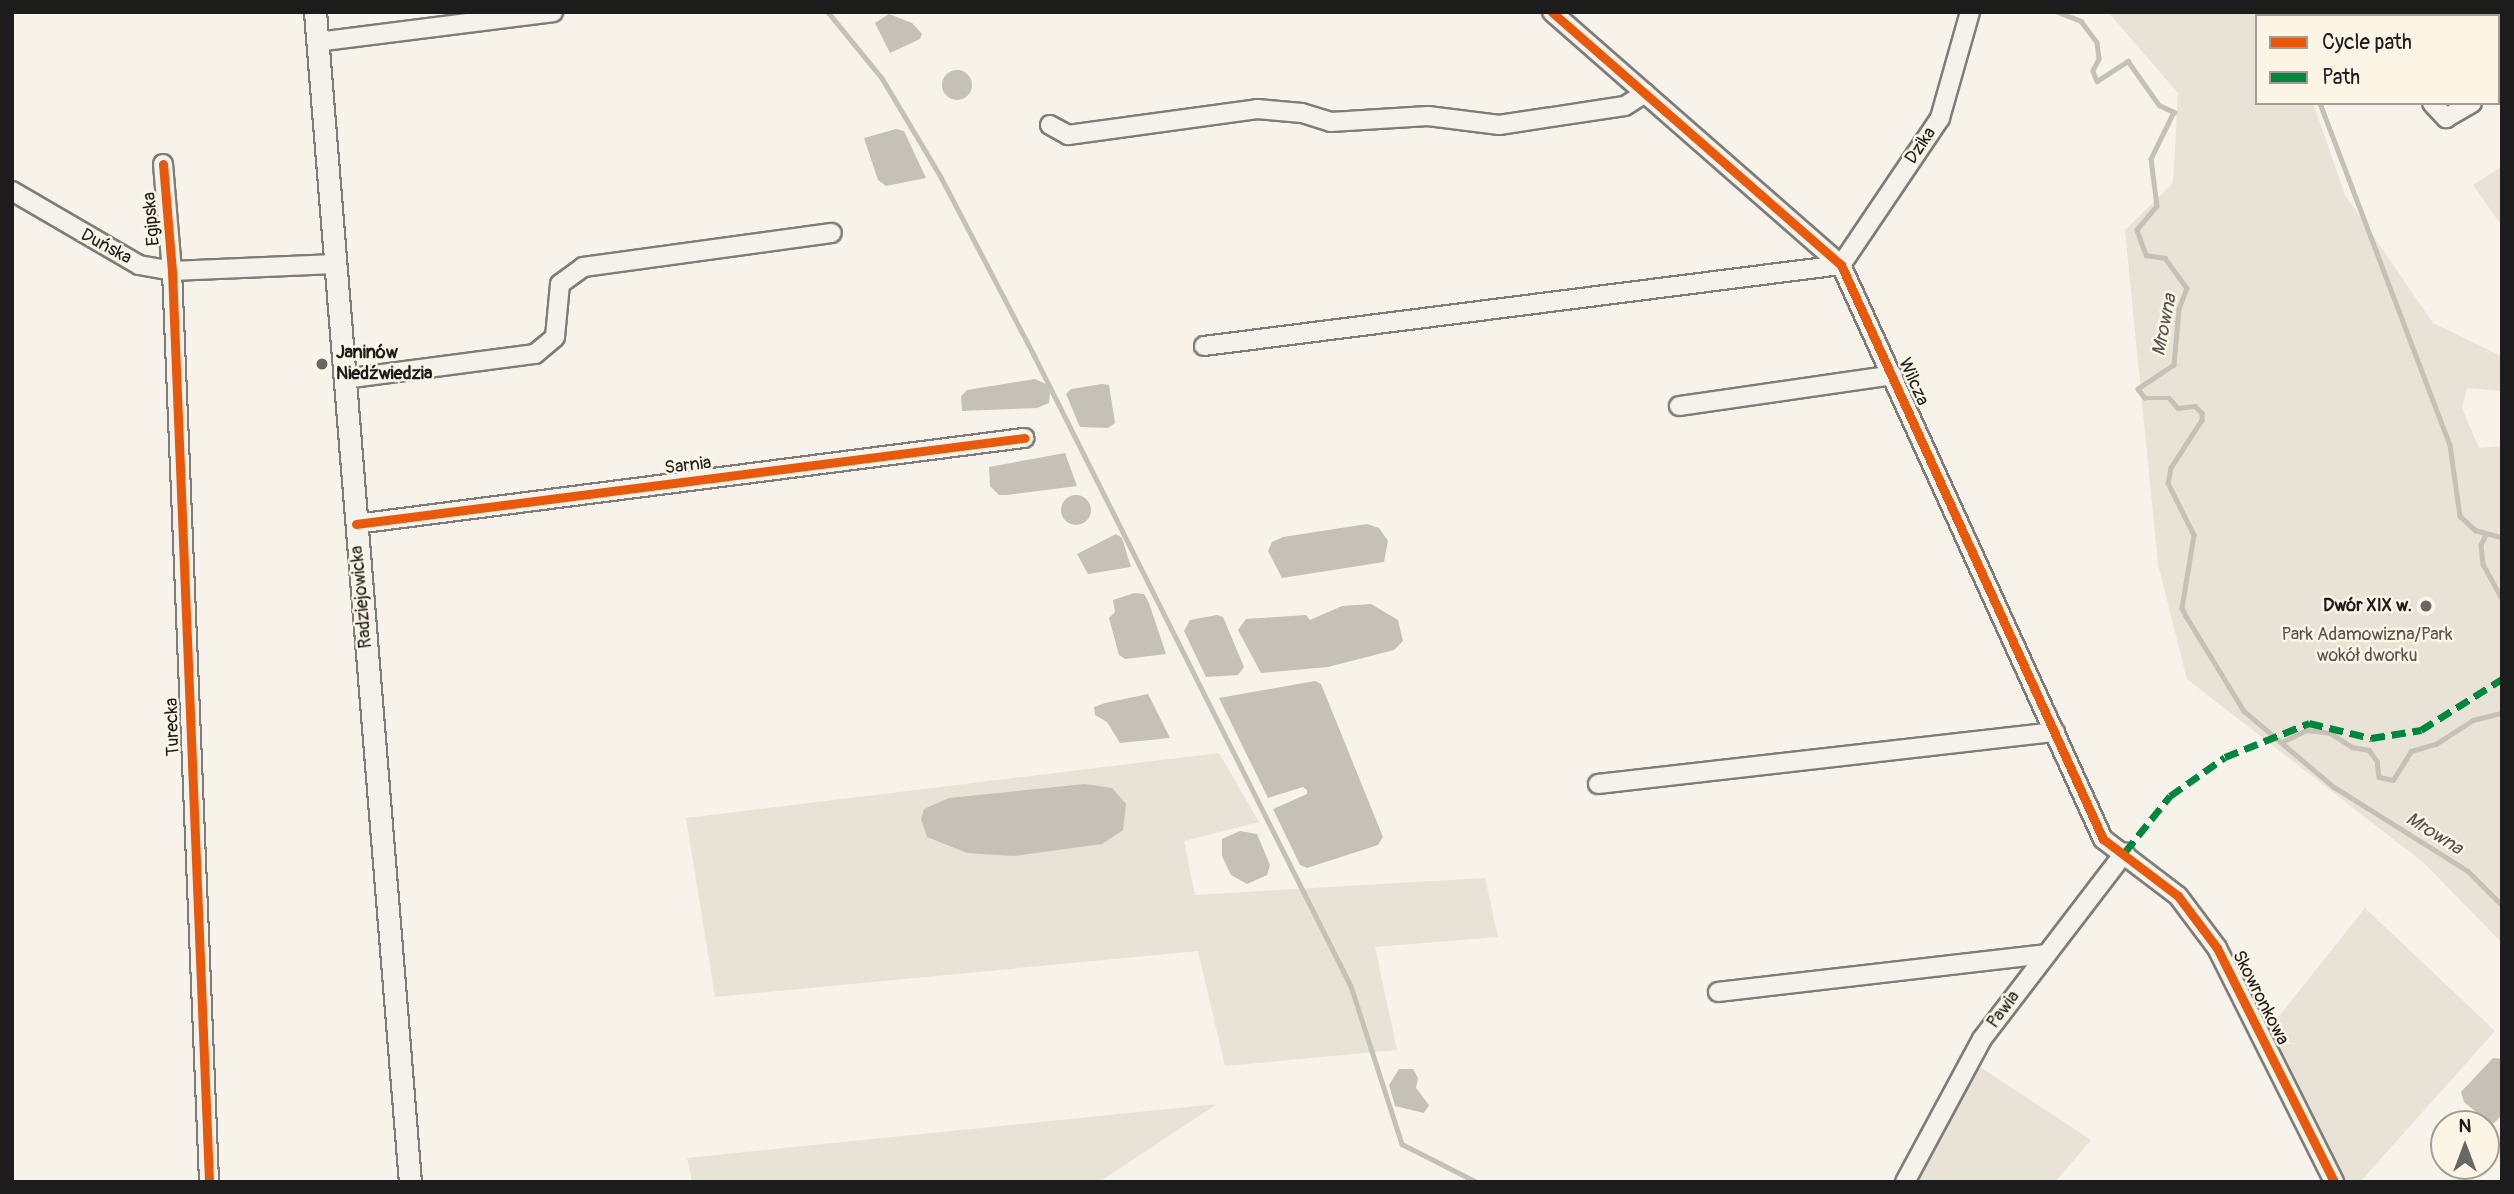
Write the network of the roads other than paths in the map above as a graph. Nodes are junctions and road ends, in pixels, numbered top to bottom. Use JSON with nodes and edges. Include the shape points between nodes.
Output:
{"nodes":[{"id":1,"x":315,"y":12,"type":"edge"},
{"id":2,"x":553,"y":12,"type":"edge"},
{"id":3,"x":1552,"y":12,"type":"edge"},
{"id":4,"x":1970,"y":12,"type":"edge"},
{"id":5,"x":317,"y":42,"type":"junction"},
{"id":6,"x":1645,"y":93,"type":"junction"},
{"id":7,"x":2434,"y":105,"type":"edge"},
{"id":8,"x":2469,"y":105,"type":"edge"},
{"id":9,"x":1050,"y":125,"type":"dead end"},
{"id":10,"x":163,"y":164,"type":"dead end"},
{"id":11,"x":12,"y":191,"type":"edge"},
{"id":12,"x":832,"y":233,"type":"dead end"},
{"id":13,"x":335,"y":264,"type":"junction"},
{"id":14,"x":1841,"y":265,"type":"junction"},
{"id":15,"x":172,"y":271,"type":"junction"},
{"id":16,"x":1204,"y":346,"type":"dead end"},
{"id":17,"x":1894,"y":375,"type":"junction"},
{"id":18,"x":344,"y":379,"type":"junction"},
{"id":19,"x":1679,"y":406,"type":"dead end"},
{"id":20,"x":1024,"y":438,"type":"dead end"},
{"id":21,"x":356,"y":524,"type":"junction"},
{"id":22,"x":2054,"y":732,"type":"junction"},
{"id":23,"x":1598,"y":784,"type":"dead end"},
{"id":24,"x":2125,"y":852,"type":"junction"},
{"id":25,"x":2045,"y":954,"type":"junction"},
{"id":26,"x":1718,"y":992,"type":"dead end"},
{"id":27,"x":209,"y":1182,"type":"edge"},
{"id":28,"x":410,"y":1182,"type":"edge"},
{"id":29,"x":1905,"y":1182,"type":"edge"},
{"id":30,"x":2334,"y":1182,"type":"edge"}],
"edges":[{"from":1,"to":5,"type":"main road","name":"Radziejowicka"},
{"from":2,"to":5,"type":"street"},
{"from":3,"to":6,"type":"street","name":"Wilcza"},
{"from":4,"to":14,"type":"street","name":"Dzika","via":[[1940,118]]},
{"from":5,"to":13,"type":"main road","name":"Radziejowicka"},
{"from":6,"to":9,"type":"street","via":[[1625,106],[1499,125],[1428,116],[1331,122],[1302,113],[1257,109],[1068,135]]},
{"from":6,"to":14,"type":"street","name":"Wilcza"},
{"from":7,"to":8,"type":"street","via":[[2446,118]]},
{"from":10,"to":15,"type":"street","name":"Egipska"},
{"from":11,"to":15,"type":"street","name":"Duńska","via":[[139,265]]},
{"from":12,"to":18,"type":"street","via":[[583,267],[560,284],[555,337],[535,354]]},
{"from":13,"to":15,"type":"street","name":"Duńska"},
{"from":13,"to":18,"type":"main road","name":"Radziejowicka"},
{"from":14,"to":16,"type":"street"},
{"from":14,"to":17,"type":"street","name":"Wilcza"},
{"from":15,"to":27,"type":"street","name":"Turecka"},
{"from":17,"to":19,"type":"street"},
{"from":17,"to":22,"type":"street","name":"Wilcza"},
{"from":18,"to":21,"type":"main road","name":"Radziejowicka"},
{"from":20,"to":21,"type":"street","name":"Sarnia"},
{"from":21,"to":28,"type":"main road","name":"Radziejowicka"},
{"from":22,"to":23,"type":"street"},
{"from":22,"to":24,"type":"street","name":"Wilcza","via":[[2103,839]]},
{"from":24,"to":25,"type":"street","name":"Pawia"},
{"from":24,"to":30,"type":"street","name":"Skowronkowa","via":[[2178,897],[2217,948]]},
{"from":25,"to":26,"type":"street"},
{"from":25,"to":29,"type":"street","name":"Pawia","via":[[1982,1039]]}]}
